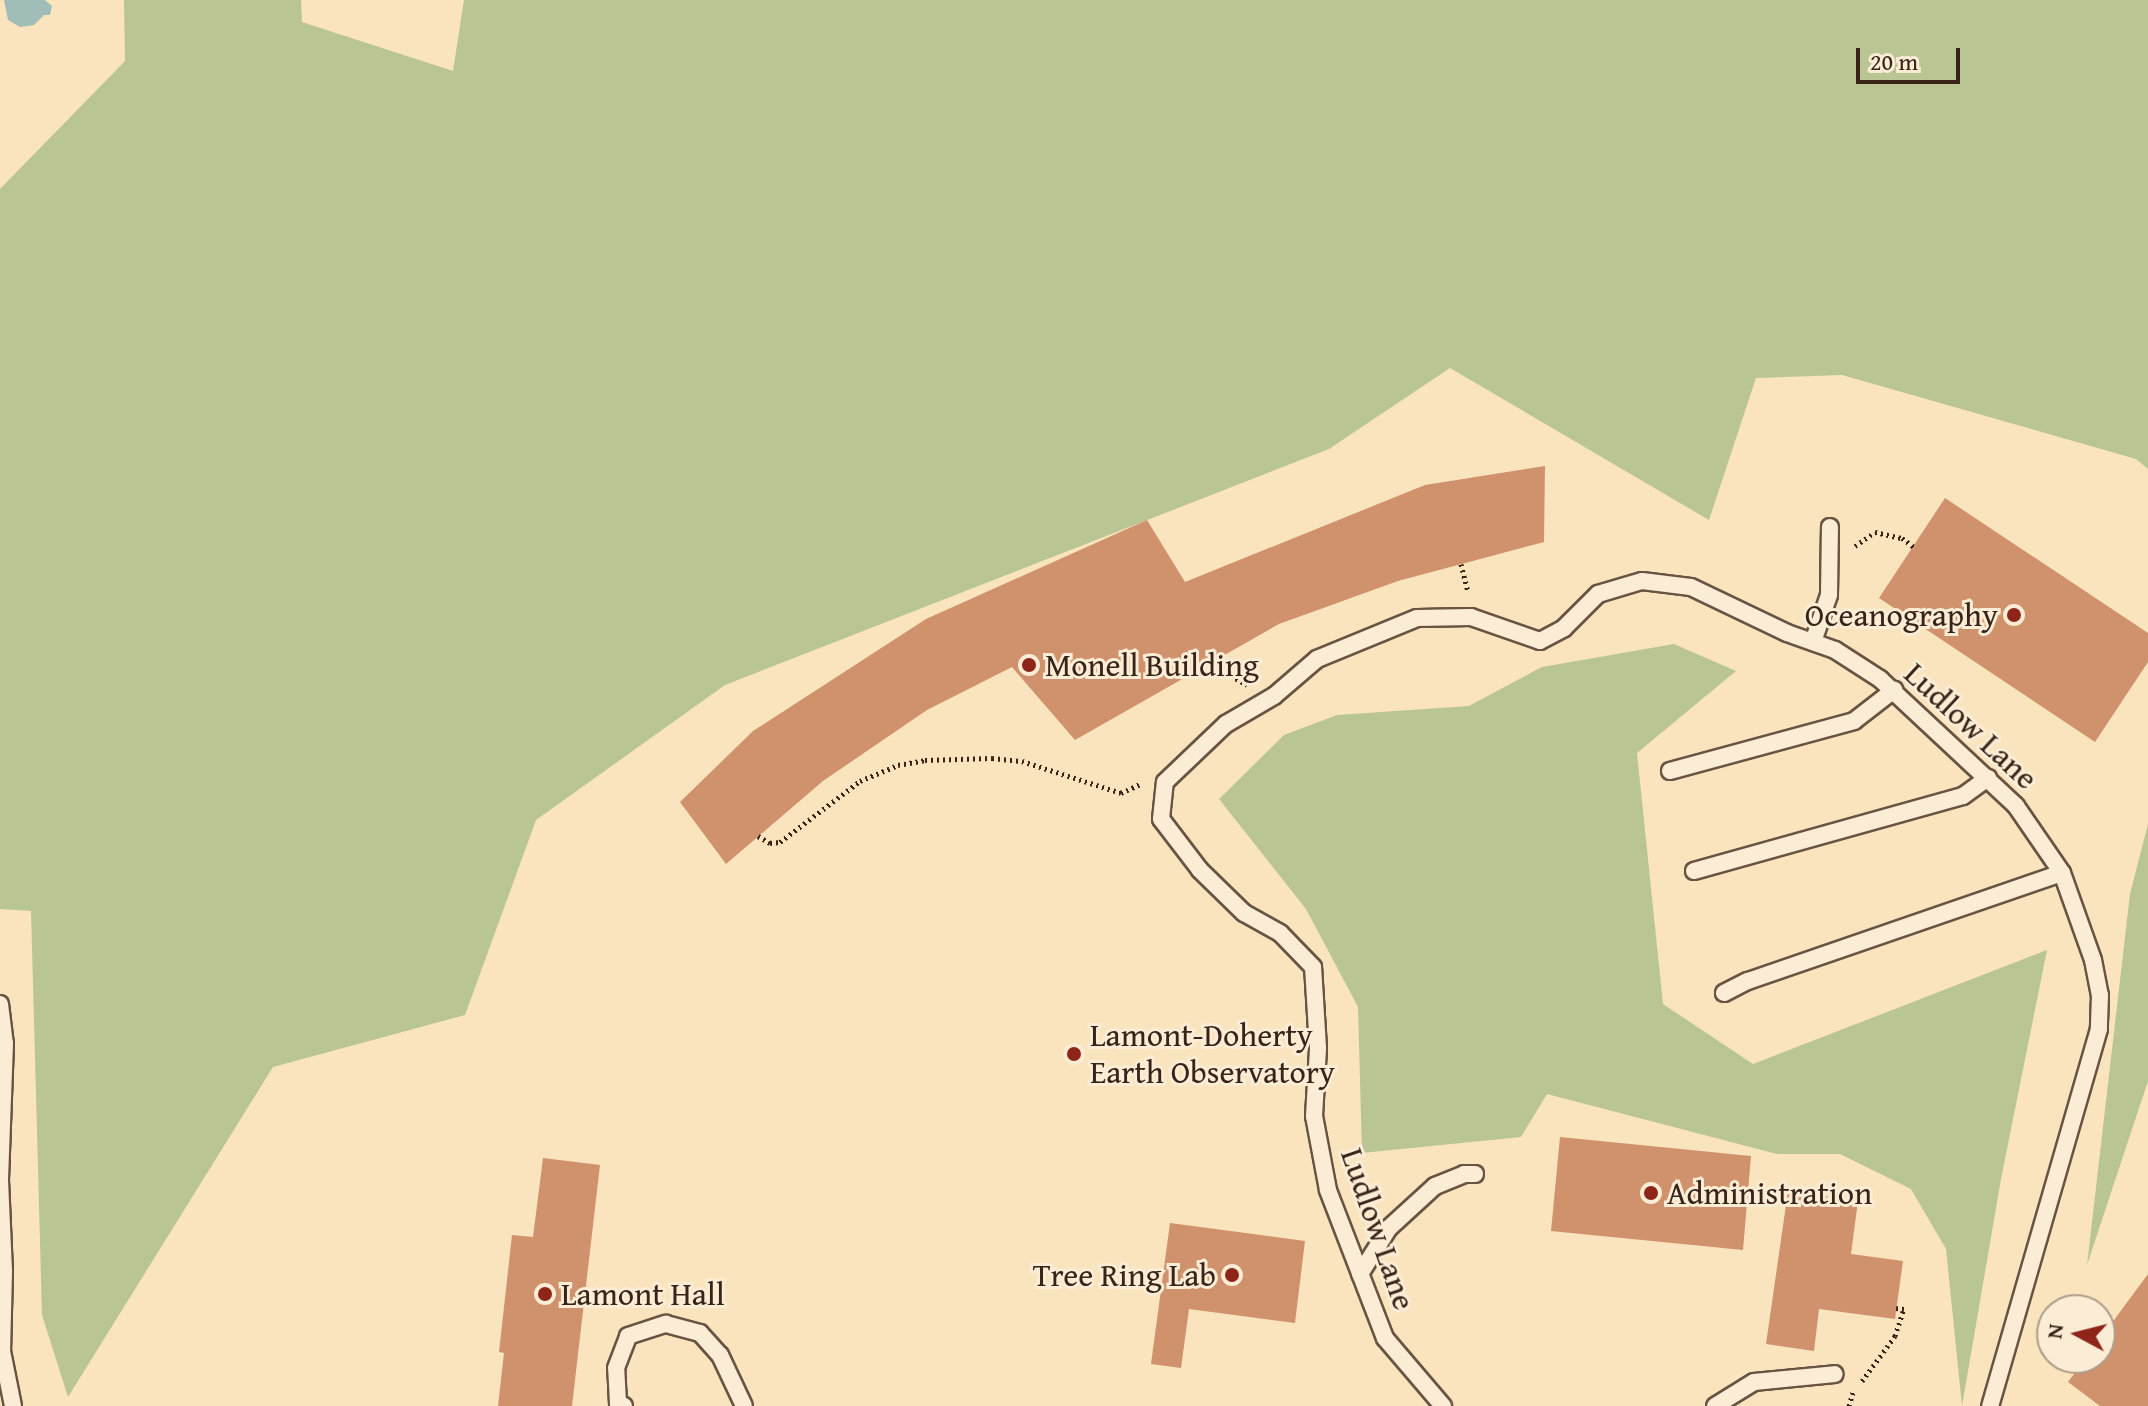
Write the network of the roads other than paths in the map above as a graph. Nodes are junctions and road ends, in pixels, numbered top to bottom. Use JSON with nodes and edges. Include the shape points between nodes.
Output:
{"nodes":[{"id":1,"x":1830,"y":527,"type":"dead end"},
{"id":2,"x":1813,"y":642,"type":"junction"},
{"id":3,"x":1894,"y":690,"type":"junction"},
{"id":4,"x":1670,"y":771,"type":"dead end"},
{"id":5,"x":1988,"y":778,"type":"junction"},
{"id":6,"x":1694,"y":871,"type":"dead end"},
{"id":7,"x":2062,"y":873,"type":"junction"},
{"id":8,"x":1724,"y":993,"type":"dead end"},
{"id":9,"x":0,"y":1004,"type":"edge"},
{"id":10,"x":1475,"y":1174,"type":"dead end"},
{"id":11,"x":1360,"y":1274,"type":"junction"},
{"id":12,"x":1835,"y":1374,"type":"dead end"},
{"id":13,"x":13,"y":1406,"type":"edge"},
{"id":14,"x":624,"y":1406,"type":"edge"},
{"id":15,"x":744,"y":1406,"type":"edge"},
{"id":16,"x":1443,"y":1406,"type":"edge"},
{"id":17,"x":1715,"y":1406,"type":"edge"},
{"id":18,"x":1990,"y":1406,"type":"edge"}],
"edges":[{"from":1,"to":2,"type":"lane","via":[[1829,595]]},
{"from":2,"to":3,"type":"lane","name":"Ludlow Lane","via":[[1835,650]]},
{"from":2,"to":11,"type":"lane","name":"Ludlow Lane","via":[[1691,587],[1642,581],[1598,594],[1564,628],[1540,641],[1471,617],[1417,618],[1317,659],[1274,696],[1226,724],[1165,782],[1161,819],[1200,870],[1244,913],[1280,933],[1313,967],[1318,1048],[1314,1116],[1328,1190]]},
{"from":3,"to":4,"type":"lane","via":[[1854,721]]},
{"from":3,"to":5,"type":"lane","name":"Ludlow Lane"},
{"from":5,"to":6,"type":"lane","via":[[1963,796]]},
{"from":5,"to":7,"type":"lane","name":"Ludlow Lane","via":[[2036,831]]},
{"from":7,"to":8,"type":"lane"},
{"from":7,"to":18,"type":"lane","name":"Ludlow Lane","via":[[2093,960],[2099,1029]]},
{"from":9,"to":13,"type":"lane","via":[[5,1043],[2,1351]]},
{"from":10,"to":11,"type":"lane","via":[[1435,1186],[1389,1228]]},
{"from":11,"to":16,"type":"lane","name":"Ludlow Lane","via":[[1385,1338]]},
{"from":12,"to":17,"type":"lane","via":[[1754,1382]]},
{"from":14,"to":15,"type":"lane","via":[[618,1403],[616,1368],[628,1336],[666,1324],[700,1333],[720,1355]]}]}
